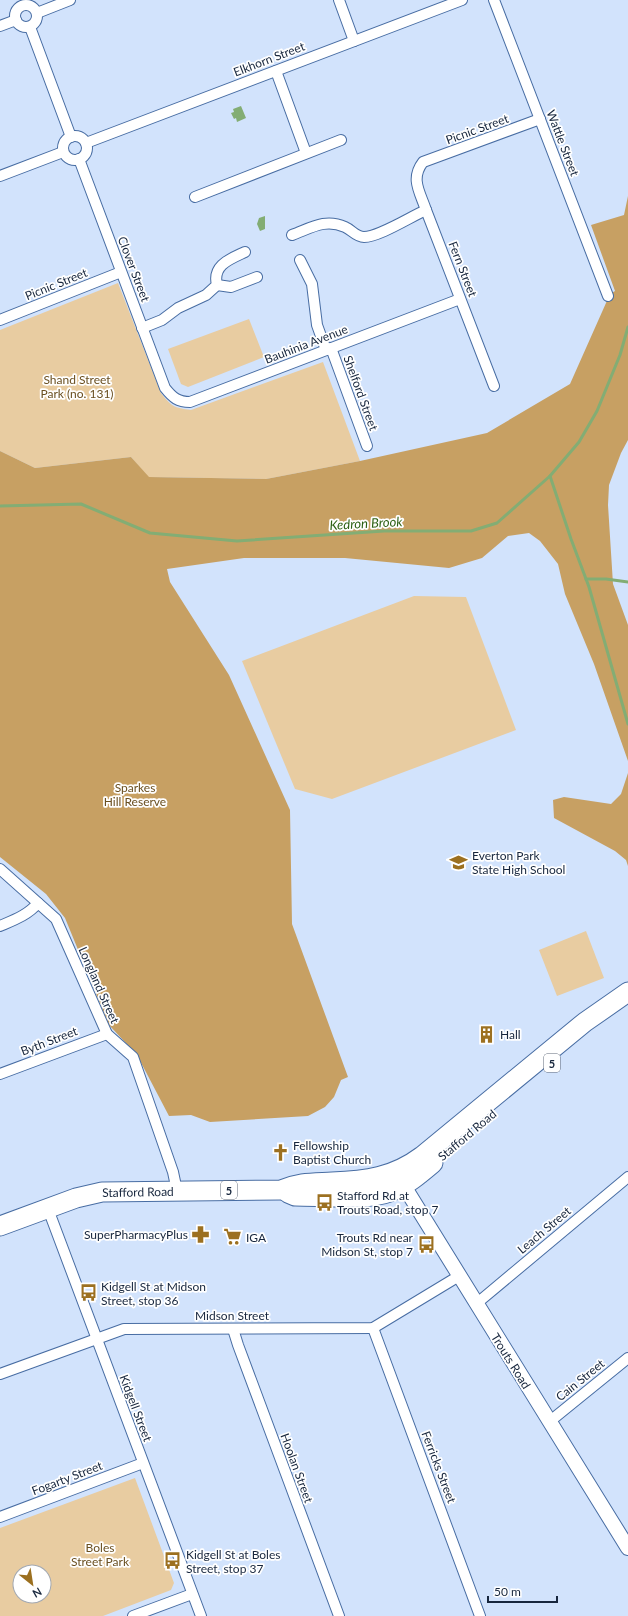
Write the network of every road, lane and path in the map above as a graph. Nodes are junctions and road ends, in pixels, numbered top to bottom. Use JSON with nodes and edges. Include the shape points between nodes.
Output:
{"nodes":[{"id":1,"x":70,"y":0,"type":"edge"},
{"id":2,"x":339,"y":0,"type":"edge"},
{"id":3,"x":462,"y":0,"type":"edge"},
{"id":4,"x":494,"y":0,"type":"edge"},
{"id":5,"x":21,"y":3,"type":"edge"},
{"id":6,"x":37,"y":13,"type":"junction"},
{"id":7,"x":16,"y":20,"type":"junction"},
{"id":8,"x":0,"y":26,"type":"edge"},
{"id":9,"x":30,"y":27,"type":"junction"},
{"id":10,"x":354,"y":41,"type":"junction"},
{"id":11,"x":276,"y":71,"type":"junction"},
{"id":12,"x":540,"y":119,"type":"junction"},
{"id":13,"x":71,"y":137,"type":"junction"},
{"id":14,"x":341,"y":140,"type":"dead end"},
{"id":15,"x":86,"y":143,"type":"junction"},
{"id":16,"x":63,"y":152,"type":"junction"},
{"id":17,"x":306,"y":153,"type":"junction"},
{"id":18,"x":78,"y":159,"type":"junction"},
{"id":19,"x":423,"y":162,"type":"joint"},
{"id":20,"x":0,"y":176,"type":"edge"},
{"id":21,"x":195,"y":197,"type":"dead end"},
{"id":22,"x":426,"y":210,"type":"junction"},
{"id":23,"x":292,"y":235,"type":"dead end"},
{"id":24,"x":245,"y":252,"type":"dead end"},
{"id":25,"x":300,"y":260,"type":"dead end"},
{"id":26,"x":121,"y":272,"type":"junction"},
{"id":27,"x":257,"y":277,"type":"dead end"},
{"id":28,"x":217,"y":285,"type":"junction"},
{"id":29,"x":608,"y":296,"type":"dead end"},
{"id":30,"x":460,"y":299,"type":"junction"},
{"id":31,"x":0,"y":320,"type":"edge"},
{"id":32,"x":142,"y":328,"type":"junction"},
{"id":33,"x":328,"y":349,"type":"junction"},
{"id":34,"x":494,"y":386,"type":"dead end"},
{"id":35,"x":165,"y":388,"type":"joint"},
{"id":36,"x":367,"y":446,"type":"dead end"},
{"id":37,"x":0,"y":869,"type":"edge"},
{"id":38,"x":38,"y":903,"type":"junction"},
{"id":39,"x":0,"y":926,"type":"edge"},
{"id":40,"x":628,"y":992,"type":"edge"},
{"id":41,"x":628,"y":1006,"type":"edge"},
{"id":42,"x":107,"y":1034,"type":"junction"},
{"id":43,"x":0,"y":1074,"type":"edge"},
{"id":44,"x":628,"y":1177,"type":"edge"},
{"id":45,"x":400,"y":1179,"type":"junction"},
{"id":46,"x":178,"y":1191,"type":"junction"},
{"id":47,"x":48,"y":1209,"type":"junction"},
{"id":48,"x":0,"y":1226,"type":"edge"},
{"id":49,"x":458,"y":1276,"type":"junction"},
{"id":50,"x":476,"y":1304,"type":"junction"},
{"id":51,"x":233,"y":1328,"type":"junction"},
{"id":52,"x":373,"y":1328,"type":"junction"},
{"id":53,"x":96,"y":1338,"type":"junction"},
{"id":54,"x":628,"y":1358,"type":"edge"},
{"id":55,"x":0,"y":1374,"type":"edge"},
{"id":56,"x":549,"y":1422,"type":"junction"},
{"id":57,"x":143,"y":1463,"type":"junction"},
{"id":58,"x":0,"y":1517,"type":"edge"},
{"id":59,"x":627,"y":1544,"type":"edge"},
{"id":60,"x":192,"y":1594,"type":"junction"},
{"id":61,"x":133,"y":1616,"type":"edge"},
{"id":62,"x":200,"y":1616,"type":"edge"},
{"id":63,"x":339,"y":1616,"type":"edge"},
{"id":64,"x":480,"y":1616,"type":"edge"}],
"edges":[{"from":1,"to":6,"type":"street"},
{"from":2,"to":10,"type":"street"},
{"from":3,"to":10,"type":"street","name":"Elkhorn Street"},
{"from":4,"to":12,"type":"street","name":"Wattle Street"},
{"from":5,"to":6,"type":"street"},
{"from":5,"to":7,"type":"street"},
{"from":6,"to":9,"type":"street","via":[[37,20]]},
{"from":7,"to":8,"type":"street"},
{"from":7,"to":9,"type":"street","via":[[20,26]]},
{"from":9,"to":13,"type":"street"},
{"from":10,"to":11,"type":"street","name":"Elkhorn Street"},
{"from":11,"to":15,"type":"street","name":"Elkhorn Street"},
{"from":11,"to":17,"type":"street"},
{"from":12,"to":19,"type":"street","name":"Picnic Street"},
{"from":12,"to":29,"type":"street","name":"Wattle Street"},
{"from":13,"to":15,"type":"street","via":[[81,138]]},
{"from":13,"to":16,"type":"street","via":[[63,144]]},
{"from":14,"to":17,"type":"street"},
{"from":15,"to":18,"type":"street","via":[[86,153]]},
{"from":16,"to":18,"type":"street","via":[[71,160]]},
{"from":16,"to":20,"type":"street"},
{"from":17,"to":21,"type":"street"},
{"from":18,"to":26,"type":"street","name":"Clover Street"},
{"from":19,"to":22,"type":"street","name":"Fern Street","via":[[416,171],[416,182]]},
{"from":22,"to":23,"type":"street","via":[[369,236],[363,237],[347,228],[327,222]]},
{"from":22,"to":30,"type":"street","name":"Fern Street"},
{"from":24,"to":28,"type":"street","via":[[226,260],[217,269]]},
{"from":25,"to":33,"type":"street","name":"Shelford Street","via":[[312,284],[317,325]]},
{"from":26,"to":31,"type":"street","name":"Picnic Street"},
{"from":26,"to":32,"type":"street","name":"Clover Street"},
{"from":27,"to":28,"type":"street","via":[[231,287]]},
{"from":28,"to":32,"type":"street","via":[[206,295],[178,308],[162,320]]},
{"from":30,"to":33,"type":"street","name":"Bauhinia Avenue"},
{"from":30,"to":34,"type":"street","name":"Fern Street"},
{"from":32,"to":35,"type":"street","name":"Clover Street"},
{"from":33,"to":35,"type":"street","name":"Bauhinia Avenue","via":[[190,402],[180,402],[172,398]]},
{"from":33,"to":36,"type":"street","name":"Shelford Street"},
{"from":37,"to":38,"type":"street","name":"Longland Street"},
{"from":38,"to":39,"type":"street","via":[[31,910]]},
{"from":38,"to":42,"type":"street","name":"Longland Street","via":[[56,920]]},
{"from":40,"to":45,"type":"highway","name":"Stafford Road","number":"5","via":[[585,1022],[422,1156]]},
{"from":41,"to":45,"type":"highway","name":"Stafford Road","number":"5","via":[[581,1039]]},
{"from":42,"to":43,"type":"street","name":"Byth Street"},
{"from":42,"to":46,"type":"street","name":"Longland Street","via":[[133,1057]]},
{"from":44,"to":50,"type":"street","name":"Leach Street"},
{"from":45,"to":46,"type":"highway","name":"Stafford Road","number":"5","via":[[390,1192],[366,1196],[295,1196],[281,1190]]},
{"from":45,"to":49,"type":"street","name":"Trouts Road"},
{"from":46,"to":47,"type":"highway","name":"Stafford Road","number":"5","via":[[102,1192]]},
{"from":47,"to":48,"type":"highway","name":"Stafford Road","number":"5"},
{"from":47,"to":53,"type":"street","name":"Kidgell Street"},
{"from":49,"to":50,"type":"street","name":"Trouts Road"},
{"from":49,"to":52,"type":"street"},
{"from":50,"to":56,"type":"street","name":"Trouts Road"},
{"from":51,"to":52,"type":"street","name":"Midson Street"},
{"from":51,"to":53,"type":"street","name":"Midson Street","via":[[129,1329]]},
{"from":51,"to":63,"type":"street","name":"Hoolan Street"},
{"from":52,"to":64,"type":"street","name":"Ferricks Street"},
{"from":53,"to":55,"type":"street","name":"Midson Street"},
{"from":53,"to":57,"type":"street","name":"Kidgell Street"},
{"from":54,"to":56,"type":"street","name":"Cain Street"},
{"from":56,"to":59,"type":"street","name":"Trouts Road"},
{"from":57,"to":58,"type":"street","name":"Fogarty Street"},
{"from":57,"to":60,"type":"street","name":"Kidgell Street"},
{"from":60,"to":61,"type":"street"},
{"from":60,"to":62,"type":"street","name":"Kidgell Street"}]}
